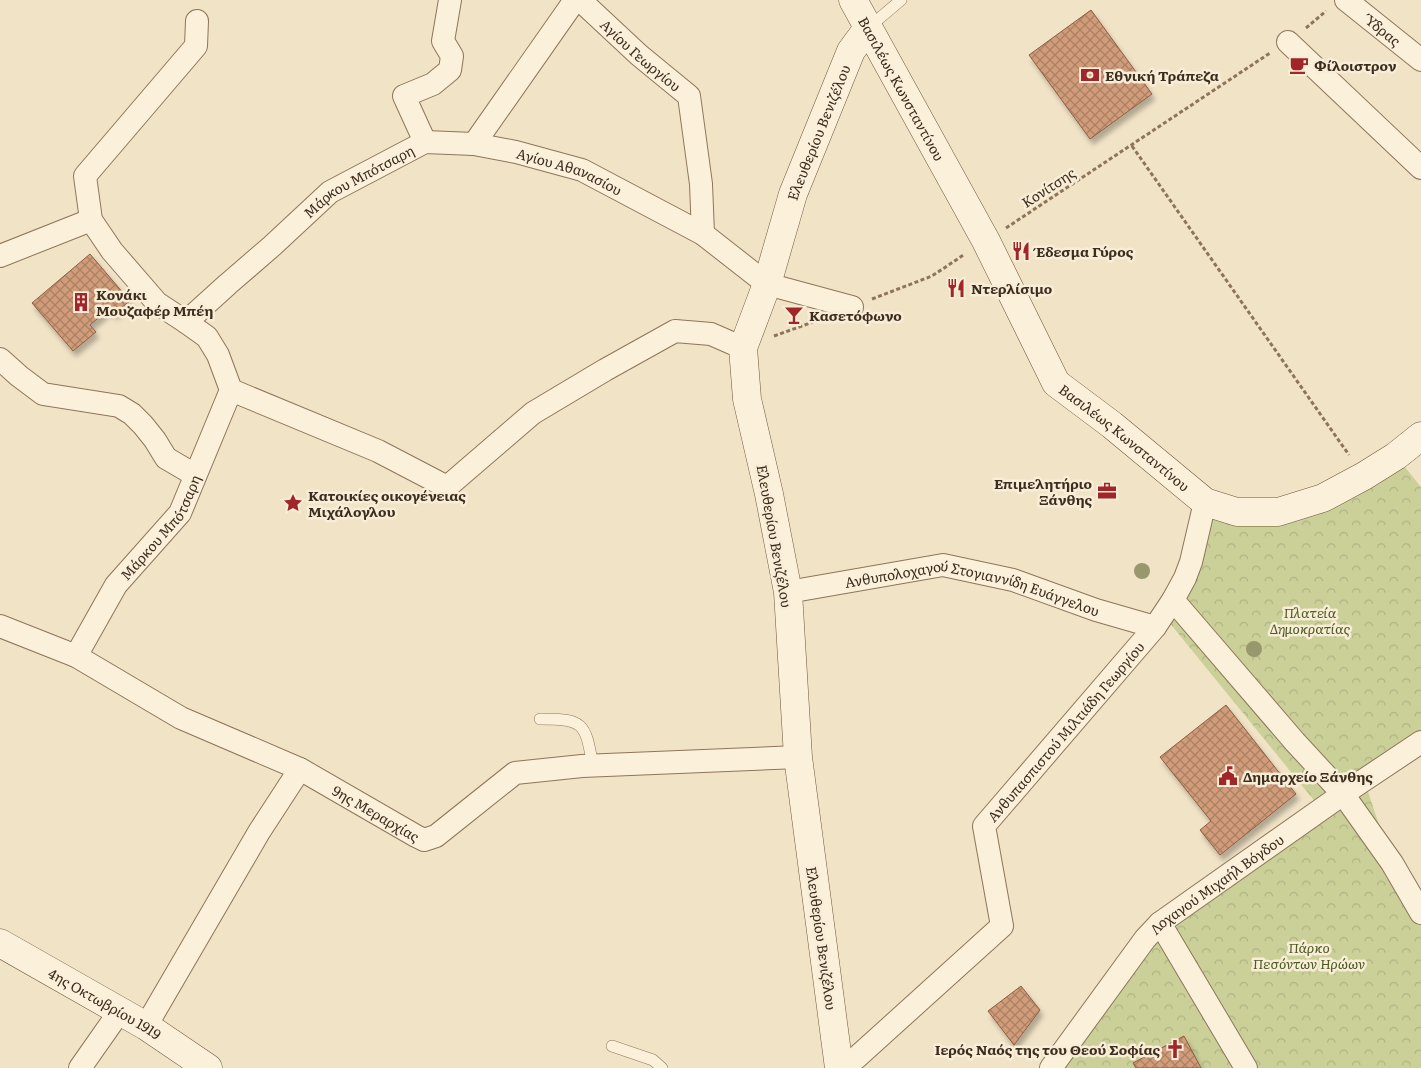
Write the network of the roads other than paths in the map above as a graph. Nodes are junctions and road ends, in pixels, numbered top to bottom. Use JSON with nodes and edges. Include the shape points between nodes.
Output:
{"nodes":[{"id":1,"x":450,"y":0,"type":"edge"},
{"id":2,"x":575,"y":0,"type":"edge"},
{"id":3,"x":580,"y":0,"type":"edge"},
{"id":4,"x":853,"y":0,"type":"edge"},
{"id":5,"x":901,"y":0,"type":"edge"},
{"id":6,"x":1339,"y":3,"type":"edge"},
{"id":7,"x":197,"y":22,"type":"dead end"},
{"id":8,"x":868,"y":28,"type":"junction"},
{"id":9,"x":1288,"y":42,"type":"road end"},
{"id":10,"x":1421,"y":60,"type":"edge"},
{"id":11,"x":425,"y":142,"type":"junction"},
{"id":12,"x":474,"y":144,"type":"junction"},
{"id":13,"x":1421,"y":168,"type":"edge"},
{"id":14,"x":92,"y":220,"type":"junction"},
{"id":15,"x":703,"y":234,"type":"junction"},
{"id":16,"x":0,"y":256,"type":"edge"},
{"id":17,"x":767,"y":284,"type":"junction"},
{"id":18,"x":852,"y":307,"type":"road end"},
{"id":19,"x":186,"y":322,"type":"junction"},
{"id":20,"x":743,"y":348,"type":"junction"},
{"id":21,"x":0,"y":358,"type":"edge"},
{"id":22,"x":231,"y":390,"type":"junction"},
{"id":23,"x":1421,"y":436,"type":"edge"},
{"id":24,"x":195,"y":475,"type":"junction"},
{"id":25,"x":1206,"y":502,"type":"junction"},
{"id":26,"x":788,"y":592,"type":"junction"},
{"id":27,"x":1173,"y":600,"type":"junction"},
{"id":28,"x":0,"y":626,"type":"edge"},
{"id":29,"x":1155,"y":627,"type":"junction"},
{"id":30,"x":76,"y":656,"type":"junction"},
{"id":31,"x":540,"y":719,"type":"dead end"},
{"id":32,"x":1421,"y":742,"type":"edge"},
{"id":33,"x":798,"y":758,"type":"junction"},
{"id":34,"x":593,"y":766,"type":"junction"},
{"id":35,"x":300,"y":769,"type":"junction"},
{"id":36,"x":1343,"y":794,"type":"junction"},
{"id":37,"x":1421,"y":913,"type":"edge"},
{"id":38,"x":1160,"y":923,"type":"junction"},
{"id":39,"x":0,"y":943,"type":"edge"},
{"id":40,"x":120,"y":1011,"type":"junction"},
{"id":41,"x":146,"y":1026,"type":"junction"},
{"id":42,"x":612,"y":1046,"type":"dead end"},
{"id":43,"x":80,"y":1068,"type":"edge"},
{"id":44,"x":208,"y":1068,"type":"edge"},
{"id":45,"x":662,"y":1068,"type":"edge"},
{"id":46,"x":839,"y":1068,"type":"edge"},
{"id":47,"x":845,"y":1068,"type":"edge"},
{"id":48,"x":1052,"y":1068,"type":"edge"},
{"id":49,"x":1246,"y":1068,"type":"edge"}],
"edges":[{"from":1,"to":11,"type":"street","name":"Μάρκου Μπότσαρη","via":[[443,41],[452,56],[450,70],[433,84],[404,96]]},
{"from":2,"to":12,"type":"street"},
{"from":3,"to":15,"type":"street","name":"Αγίου Γεωργίου","via":[[689,96],[701,184]]},
{"from":4,"to":8,"type":"street","name":"Βασιλέως Κωνσταντίνου"},
{"from":5,"to":8,"type":"lane"},
{"from":6,"to":10,"type":"street","name":"Ύδρας"},
{"from":7,"to":14,"type":"street","via":[[196,46],[85,176]]},
{"from":8,"to":17,"type":"street","name":"Ελευθερίου Βενιζέλου","via":[[851,51],[793,194]]},
{"from":8,"to":25,"type":"street","name":"Βασιλέως Κωνσταντίνου","via":[[986,241],[1056,383]]},
{"from":9,"to":13,"type":"street"},
{"from":11,"to":12,"type":"street","name":"Αγίου Αθανασίου"},
{"from":11,"to":19,"type":"street","name":"Μάρκου Μπότσαρη","via":[[330,192]]},
{"from":12,"to":15,"type":"street","name":"Αγίου Αθανασίου","via":[[582,170]]},
{"from":14,"to":16,"type":"street"},
{"from":14,"to":19,"type":"street","via":[[112,251],[157,303]]},
{"from":15,"to":17,"type":"street","name":"Αγίου Αθανασίου"},
{"from":17,"to":18,"type":"street"},
{"from":17,"to":20,"type":"street","name":"Ελευθερίου Βενιζέλου"},
{"from":19,"to":22,"type":"street","via":[[207,337],[218,355]]},
{"from":20,"to":22,"type":"street","via":[[711,334],[675,331],[533,413],[447,488],[378,451]]},
{"from":20,"to":26,"type":"street","name":"Ελευθερίου Βενιζέλου","via":[[747,399]]},
{"from":21,"to":24,"type":"street","via":[[44,394],[118,406],[132,414],[166,458]]},
{"from":22,"to":24,"type":"street","name":"Μάρκου Μπότσαρη"},
{"from":23,"to":25,"type":"street","name":"Βασιλέως Κωνσταντίνου","via":[[1364,476],[1322,498],[1278,512],[1237,512]]},
{"from":24,"to":30,"type":"street","name":"Μάρκου Μπότσαρη","via":[[180,513],[116,585]]},
{"from":25,"to":27,"type":"street","via":[[1191,562]]},
{"from":26,"to":29,"type":"street","name":"Ανθυπολοχαγού Στογιαννίδη Ευάγγελου","via":[[943,565],[1013,580]]},
{"from":26,"to":33,"type":"street","name":"Ελευθερίου Βενιζέλου"},
{"from":27,"to":29,"type":"street"},
{"from":27,"to":36,"type":"street","via":[[1294,742]]},
{"from":28,"to":30,"type":"street","name":"9ης Μεραρχίας"},
{"from":29,"to":47,"type":"street","name":"Ανθυπασπιστού Μιλτιάδη Γεωργίου","via":[[984,826],[1002,926]]},
{"from":30,"to":35,"type":"street","name":"9ης Μεραρχίας","via":[[181,718]]},
{"from":31,"to":34,"type":"lane","via":[[578,723],[586,734]]},
{"from":32,"to":36,"type":"street","name":"Λοχαγού Μιχαήλ Βόγδου"},
{"from":33,"to":34,"type":"street","name":"9ης Μεραρχίας"},
{"from":33,"to":46,"type":"street","name":"Ελευθερίου Βενιζέλου"},
{"from":34,"to":35,"type":"street","name":"9ης Μεραρχίας","via":[[515,773],[436,836],[424,840]]},
{"from":35,"to":41,"type":"street","via":[[259,832]]},
{"from":36,"to":37,"type":"street","via":[[1392,864]]},
{"from":36,"to":38,"type":"street","name":"Λοχαγού Μιχαήλ Βόγδου"},
{"from":38,"to":48,"type":"street","name":"Λοχαγού Μιχαήλ Βόγδου"},
{"from":38,"to":49,"type":"street"},
{"from":39,"to":40,"type":"street","name":"4ης Οκτωβρίου 1919"},
{"from":40,"to":41,"type":"street","name":"4ης Οκτωβρίου 1919"},
{"from":40,"to":43,"type":"street"},
{"from":41,"to":44,"type":"street","name":"4ης Οκτωβρίου 1919"},
{"from":42,"to":45,"type":"lane","via":[[652,1060]]}]}
